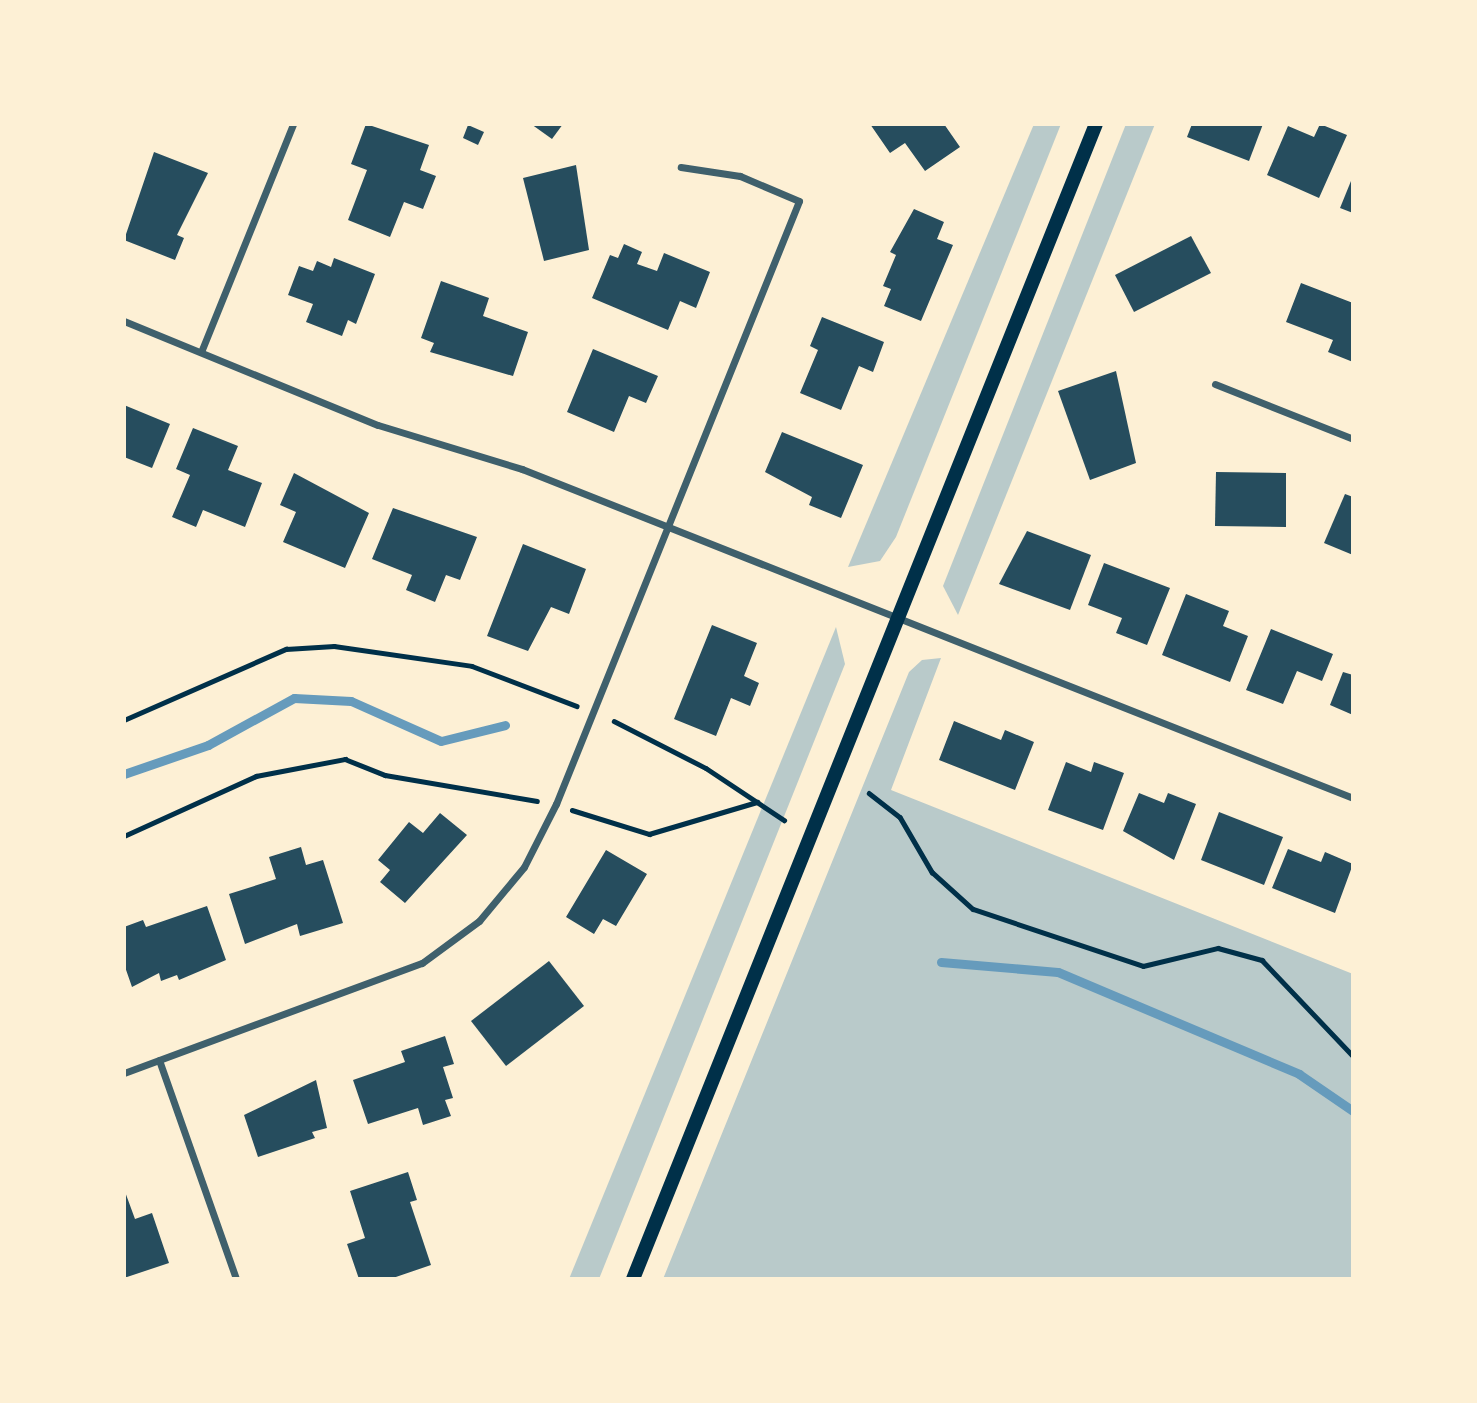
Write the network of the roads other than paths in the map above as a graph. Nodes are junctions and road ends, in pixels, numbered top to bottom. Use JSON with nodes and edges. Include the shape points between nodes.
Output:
{"nodes":[{"id":1,"x":293,"y":124,"type":"edge"},
{"id":2,"x":1097,"y":124,"type":"edge"},
{"id":3,"x":681,"y":167,"type":"dead end"},
{"id":4,"x":124,"y":321,"type":"edge"},
{"id":5,"x":201,"y":352,"type":"junction"},
{"id":6,"x":1215,"y":384,"type":"dead end"},
{"id":7,"x":1353,"y":439,"type":"edge"},
{"id":8,"x":668,"y":526,"type":"junction"},
{"id":9,"x":899,"y":617,"type":"junction"},
{"id":10,"x":1353,"y":798,"type":"edge"},
{"id":11,"x":159,"y":1060,"type":"junction"},
{"id":12,"x":124,"y":1073,"type":"edge"},
{"id":13,"x":236,"y":1279,"type":"edge"},
{"id":14,"x":633,"y":1279,"type":"edge"}],
"edges":[{"from":1,"to":5,"type":"street"},
{"from":2,"to":9,"type":"main road"},
{"from":3,"to":8,"type":"street","via":[[740,176],[799,201]]},
{"from":4,"to":5,"type":"street"},
{"from":5,"to":8,"type":"street","via":[[378,425],[499,460]]},
{"from":6,"to":7,"type":"street"},
{"from":8,"to":9,"type":"street"},
{"from":8,"to":11,"type":"street","via":[[542,837],[479,921],[392,977]]},
{"from":9,"to":10,"type":"street"},
{"from":9,"to":14,"type":"main road"},
{"from":11,"to":12,"type":"street"},
{"from":11,"to":13,"type":"street"}]}
